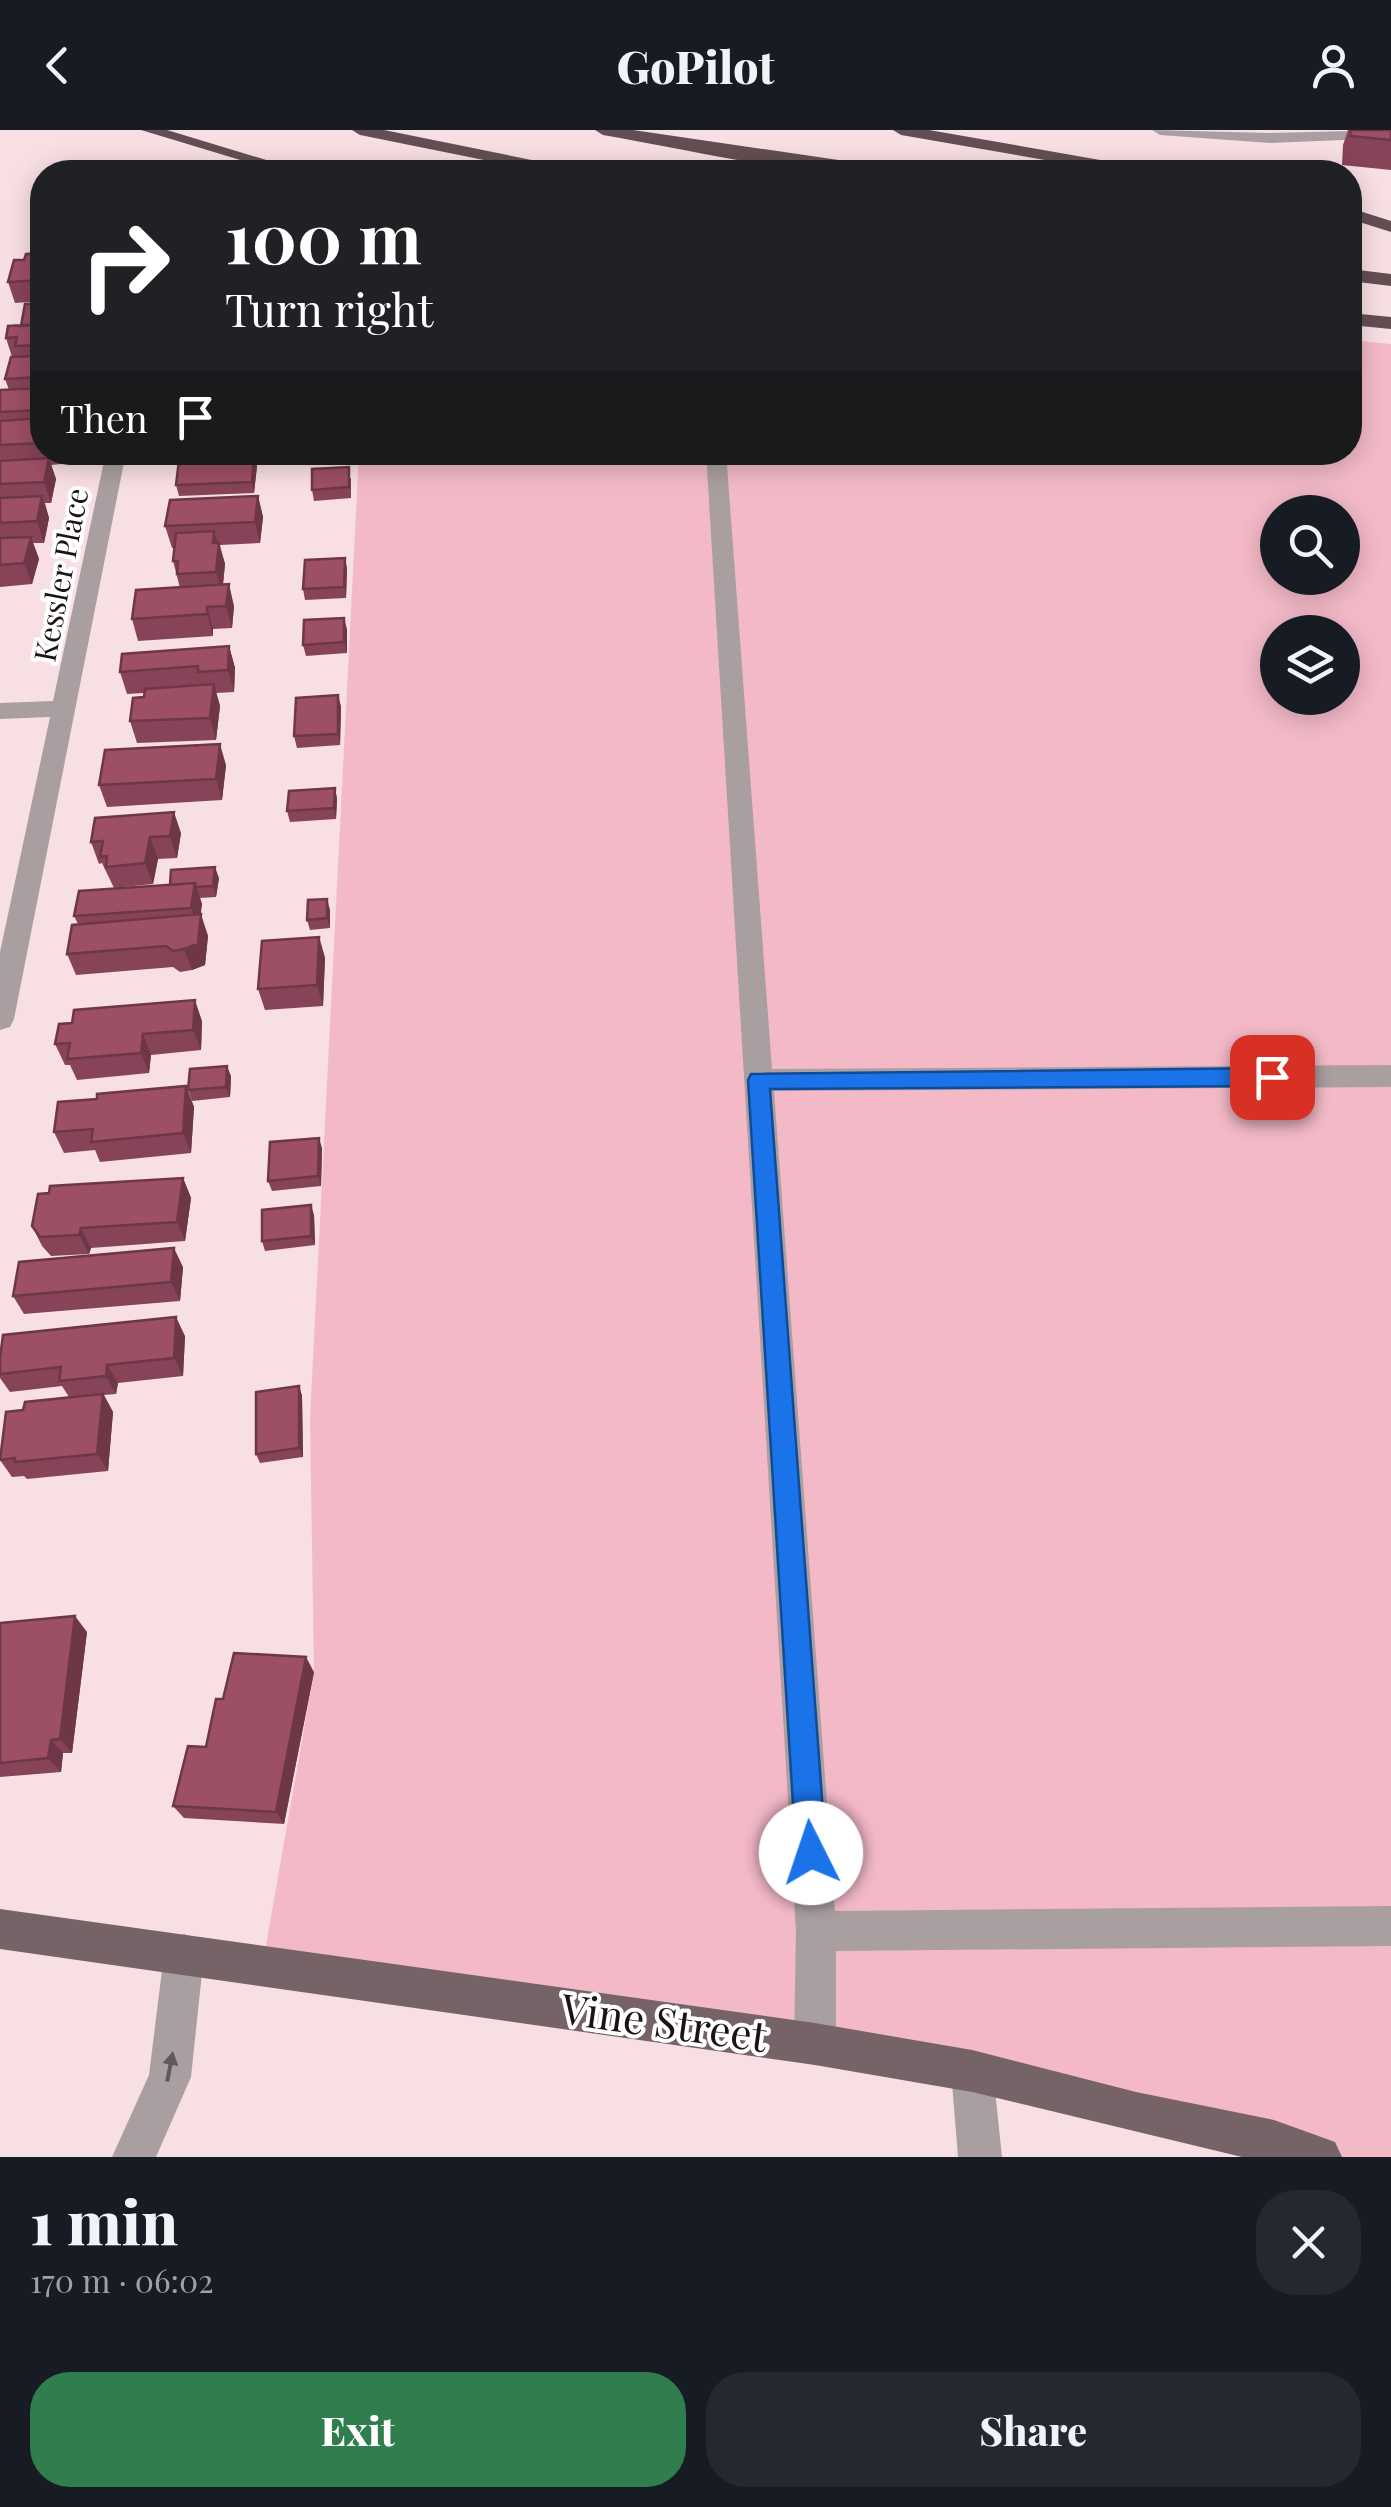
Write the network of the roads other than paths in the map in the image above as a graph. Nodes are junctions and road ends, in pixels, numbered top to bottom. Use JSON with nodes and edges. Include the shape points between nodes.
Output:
{"nodes":[{"id":1,"x":149,"y":130,"type":"edge"},
{"id":2,"x":360,"y":130,"type":"edge"},
{"id":3,"x":603,"y":130,"type":"edge"},
{"id":4,"x":901,"y":130,"type":"edge"},
{"id":5,"x":1160,"y":130,"type":"edge"},
{"id":6,"x":1391,"y":133,"type":"edge"},
{"id":7,"x":255,"y":160,"type":"edge"},
{"id":8,"x":507,"y":160,"type":"edge"},
{"id":9,"x":787,"y":160,"type":"edge"},
{"id":10,"x":1072,"y":160,"type":"edge"},
{"id":11,"x":1362,"y":218,"type":"edge"},
{"id":12,"x":1362,"y":226,"type":"edge"},
{"id":13,"x":1391,"y":229,"type":"edge"},
{"id":14,"x":1362,"y":276,"type":"edge"},
{"id":15,"x":1391,"y":280,"type":"edge"},
{"id":16,"x":1362,"y":320,"type":"edge"},
{"id":17,"x":1391,"y":323,"type":"edge"},
{"id":18,"x":113,"y":465,"type":"edge"},
{"id":19,"x":717,"y":465,"type":"edge"},
{"id":20,"x":66,"y":708,"type":"junction"},
{"id":21,"x":0,"y":711,"type":"edge"},
{"id":22,"x":0,"y":1018,"type":"edge"},
{"id":23,"x":1391,"y":1076,"type":"edge"},
{"id":24,"x":759,"y":1080,"type":"junction"},
{"id":25,"x":1391,"y":1926,"type":"edge"},
{"id":26,"x":0,"y":1928,"type":"edge"},
{"id":27,"x":816,"y":1930,"type":"junction"},
{"id":28,"x":184,"y":1954,"type":"junction"},
{"id":29,"x":815,"y":2044,"type":"junction"},
{"id":30,"x":972,"y":2071,"type":"junction"},
{"id":31,"x":134,"y":2157,"type":"edge"},
{"id":32,"x":980,"y":2157,"type":"edge"},
{"id":33,"x":1320,"y":2157,"type":"edge"}],
"edges":[{"from":1,"to":7,"type":"highway"},
{"from":2,"to":8,"type":"highway"},
{"from":3,"to":9,"type":"highway"},
{"from":4,"to":10,"type":"highway"},
{"from":5,"to":6,"type":"street","via":[[1270,138]]},
{"from":11,"to":13,"type":"highway"},
{"from":12,"to":13,"type":"highway"},
{"from":14,"to":15,"type":"highway"},
{"from":16,"to":17,"type":"highway"},
{"from":18,"to":20,"type":"street","name":"Kessler Place"},
{"from":19,"to":24,"type":"street"},
{"from":20,"to":21,"type":"street"},
{"from":20,"to":22,"type":"street","name":"Kessler Place"},
{"from":23,"to":24,"type":"street"},
{"from":24,"to":27,"type":"street"},
{"from":25,"to":27,"type":"street"},
{"from":26,"to":28,"type":"main road","name":"Vine Street"},
{"from":27,"to":29,"type":"street"},
{"from":28,"to":29,"type":"main road","name":"Vine Street"},
{"from":31,"to":28,"type":"street","one_way":true,"via":[[170,2077]]},
{"from":29,"to":30,"type":"main road","name":"Vine Street"},
{"from":30,"to":32,"type":"street"},
{"from":30,"to":33,"type":"main road","name":"Vine Street"}]}
